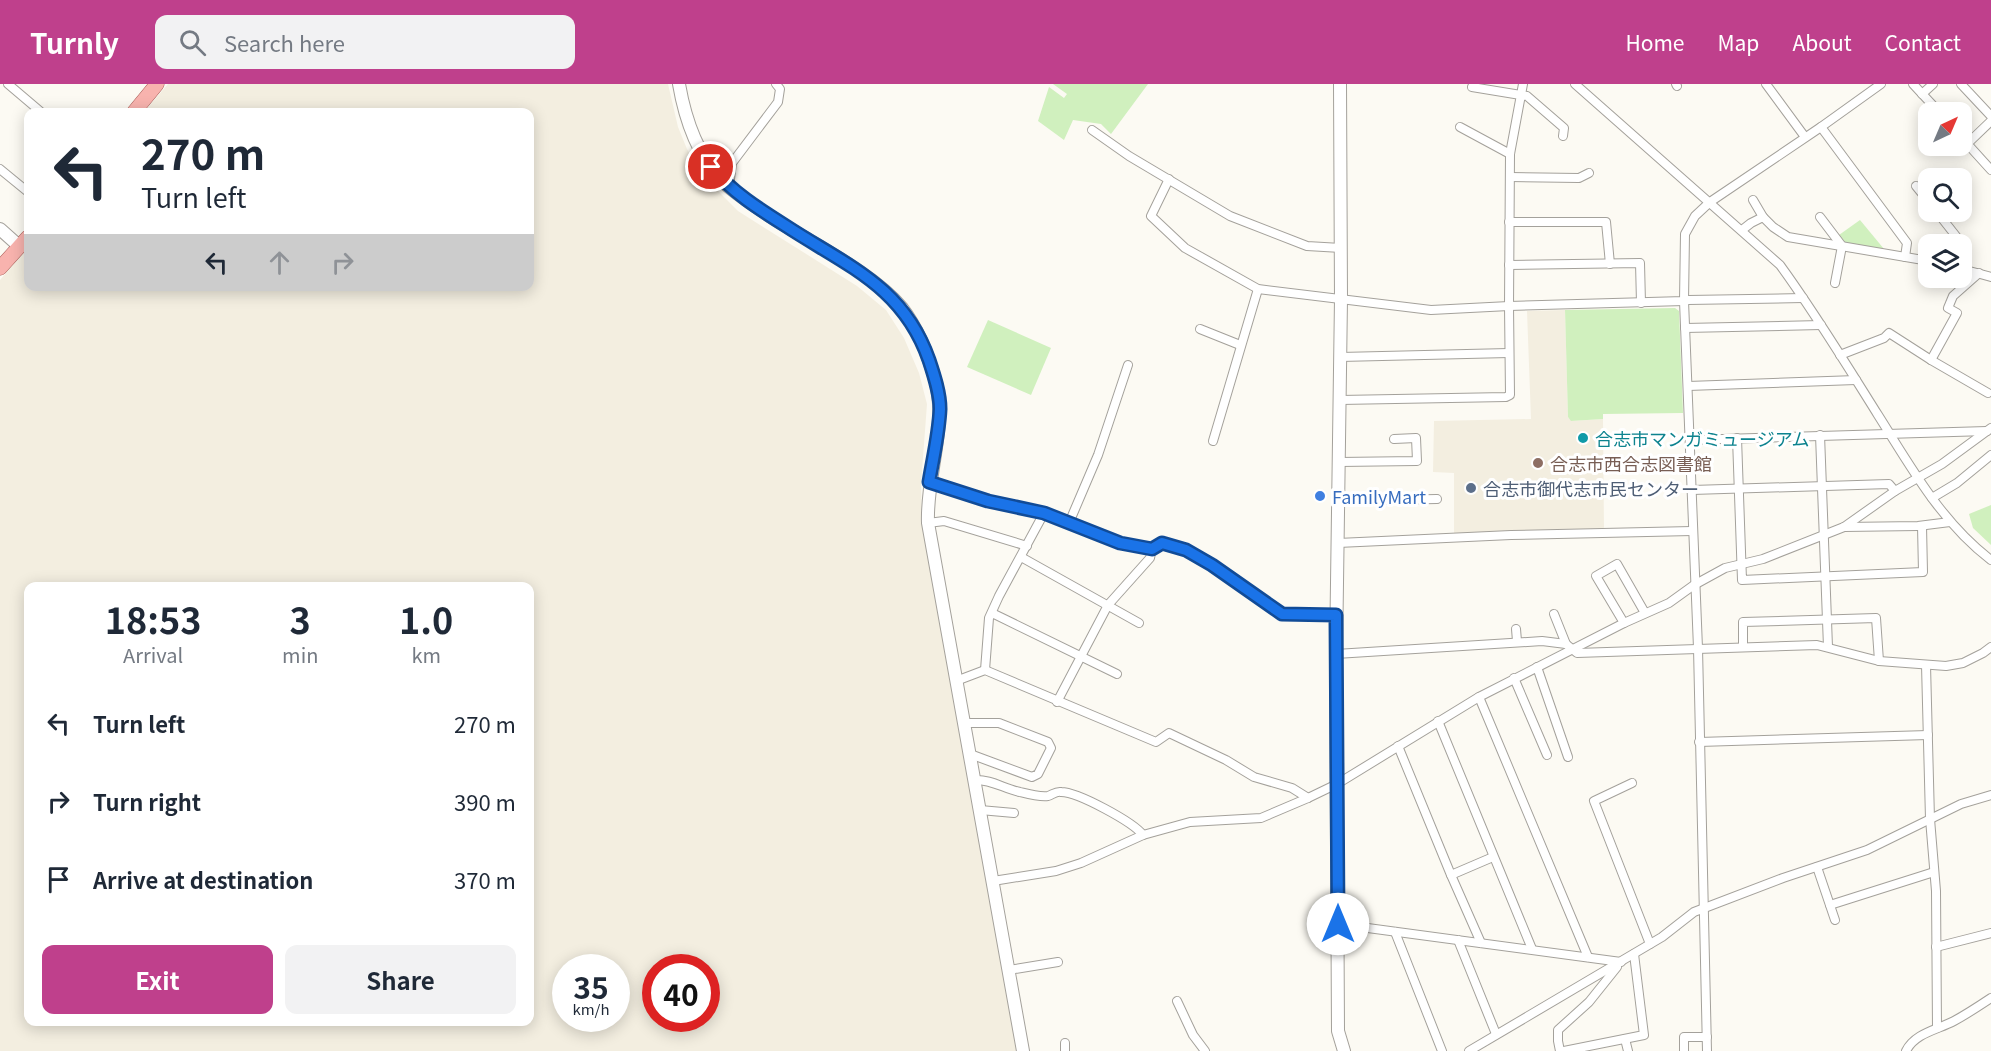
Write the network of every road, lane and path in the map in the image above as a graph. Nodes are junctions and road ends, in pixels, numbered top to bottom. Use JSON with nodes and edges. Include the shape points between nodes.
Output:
{"nodes":[{"id":1,"x":8,"y":84,"type":"edge"},
{"id":2,"x":157,"y":84,"type":"edge"},
{"id":3,"x":679,"y":84,"type":"edge"},
{"id":4,"x":776,"y":84,"type":"edge"},
{"id":5,"x":1340,"y":84,"type":"edge"},
{"id":6,"x":1523,"y":84,"type":"edge"},
{"id":7,"x":1575,"y":84,"type":"edge"},
{"id":8,"x":1766,"y":84,"type":"edge"},
{"id":9,"x":1881,"y":84,"type":"edge"},
{"id":10,"x":1913,"y":84,"type":"edge"},
{"id":11,"x":1933,"y":84,"type":"edge"},
{"id":12,"x":1961,"y":84,"type":"edge"},
{"id":13,"x":1472,"y":87,"type":"dead end"},
{"id":14,"x":1521,"y":94,"type":"junction"},
{"id":15,"x":1922,"y":94,"type":"junction"},
{"id":16,"x":1930,"y":102,"type":"edge"},
{"id":17,"x":36,"y":108,"type":"edge"},
{"id":18,"x":137,"y":108,"type":"edge"},
{"id":19,"x":1991,"y":116,"type":"edge"},
{"id":20,"x":1991,"y":122,"type":"edge"},
{"id":21,"x":1460,"y":127,"type":"dead end"},
{"id":22,"x":1821,"y":127,"type":"junction"},
{"id":23,"x":1092,"y":130,"type":"dead end"},
{"id":24,"x":1563,"y":136,"type":"dead end"},
{"id":25,"x":1805,"y":136,"type":"junction"},
{"id":26,"x":1972,"y":136,"type":"edge"},
{"id":27,"x":1972,"y":149,"type":"edge"},
{"id":28,"x":1510,"y":154,"type":"junction"},
{"id":29,"x":0,"y":169,"type":"edge"},
{"id":30,"x":1991,"y":170,"type":"edge"},
{"id":31,"x":1589,"y":173,"type":"dead end"},
{"id":32,"x":1510,"y":177,"type":"junction"},
{"id":33,"x":1169,"y":179,"type":"junction"},
{"id":34,"x":1916,"y":186,"type":"dead end"},
{"id":35,"x":729,"y":187,"type":"junction"},
{"id":36,"x":1918,"y":188,"type":"edge"},
{"id":37,"x":24,"y":189,"type":"edge"},
{"id":38,"x":1752,"y":200,"type":"dead end"},
{"id":39,"x":1710,"y":202,"type":"junction"},
{"id":40,"x":1820,"y":217,"type":"dead end"},
{"id":41,"x":1763,"y":218,"type":"junction"},
{"id":42,"x":1509,"y":222,"type":"junction"},
{"id":43,"x":1945,"y":222,"type":"edge"},
{"id":44,"x":0,"y":229,"type":"edge"},
{"id":45,"x":1742,"y":230,"type":"junction"},
{"id":46,"x":1954,"y":234,"type":"edge"},
{"id":47,"x":24,"y":241,"type":"edge"},
{"id":48,"x":1842,"y":246,"type":"junction"},
{"id":49,"x":1341,"y":248,"type":"junction"},
{"id":50,"x":1905,"y":257,"type":"junction"},
{"id":51,"x":1918,"y":259,"type":"edge"},
{"id":52,"x":1610,"y":264,"type":"junction"},
{"id":53,"x":1509,"y":265,"type":"junction"},
{"id":54,"x":0,"y":268,"type":"edge"},
{"id":55,"x":1972,"y":271,"type":"edge"},
{"id":56,"x":1979,"y":273,"type":"junction"},
{"id":57,"x":1991,"y":277,"type":"edge"},
{"id":58,"x":1834,"y":283,"type":"dead end"},
{"id":59,"x":1258,"y":289,"type":"junction"},
{"id":60,"x":1803,"y":298,"type":"junction"},
{"id":61,"x":1341,"y":299,"type":"junction"},
{"id":62,"x":1684,"y":302,"type":"junction"},
{"id":63,"x":1641,"y":303,"type":"junction"},
{"id":64,"x":1509,"y":306,"type":"junction"},
{"id":65,"x":1821,"y":325,"type":"junction"},
{"id":66,"x":1685,"y":328,"type":"junction"},
{"id":67,"x":1200,"y":329,"type":"dead end"},
{"id":68,"x":1240,"y":345,"type":"junction"},
{"id":69,"x":1509,"y":353,"type":"junction"},
{"id":70,"x":1840,"y":355,"type":"junction"},
{"id":71,"x":1340,"y":357,"type":"junction"},
{"id":72,"x":1932,"y":360,"type":"junction"},
{"id":73,"x":1128,"y":365,"type":"dead end"},
{"id":74,"x":1856,"y":380,"type":"junction"},
{"id":75,"x":1688,"y":386,"type":"junction"},
{"id":76,"x":1988,"y":393,"type":"dead end"},
{"id":77,"x":1340,"y":400,"type":"junction"},
{"id":78,"x":1989,"y":429,"type":"edge"},
{"id":79,"x":1889,"y":432,"type":"junction"},
{"id":80,"x":1820,"y":435,"type":"junction"},
{"id":81,"x":1737,"y":438,"type":"junction"},
{"id":82,"x":1394,"y":439,"type":"dead end"},
{"id":83,"x":1690,"y":440,"type":"junction"},
{"id":84,"x":1213,"y":441,"type":"dead end"},
{"id":85,"x":1991,"y":455,"type":"edge"},
{"id":86,"x":1339,"y":462,"type":"junction"},
{"id":87,"x":1917,"y":477,"type":"junction"},
{"id":88,"x":929,"y":482,"type":"junction"},
{"id":89,"x":1822,"y":486,"type":"junction"},
{"id":90,"x":1738,"y":488,"type":"junction"},
{"id":91,"x":1692,"y":489,"type":"junction"},
{"id":92,"x":1895,"y":491,"type":"junction"},
{"id":93,"x":1932,"y":498,"type":"junction"},
{"id":94,"x":1437,"y":499,"type":"dead end"},
{"id":95,"x":1339,"y":501,"type":"junction"},
{"id":96,"x":1044,"y":513,"type":"junction"},
{"id":97,"x":1950,"y":522,"type":"junction"},
{"id":98,"x":928,"y":523,"type":"junction"},
{"id":99,"x":1070,"y":523,"type":"junction"},
{"id":100,"x":1922,"y":526,"type":"junction"},
{"id":101,"x":1844,"y":527,"type":"junction"},
{"id":102,"x":1692,"y":531,"type":"junction"},
{"id":103,"x":1824,"y":535,"type":"junction"},
{"id":104,"x":1338,"y":543,"type":"junction"},
{"id":105,"x":1027,"y":546,"type":"junction"},
{"id":106,"x":1152,"y":549,"type":"junction"},
{"id":107,"x":1021,"y":557,"type":"junction"},
{"id":108,"x":1991,"y":560,"type":"edge"},
{"id":109,"x":1741,"y":564,"type":"junction"},
{"id":110,"x":1825,"y":576,"type":"junction"},
{"id":111,"x":1694,"y":585,"type":"junction"},
{"id":112,"x":1108,"y":605,"type":"junction"},
{"id":113,"x":992,"y":613,"type":"junction"},
{"id":114,"x":1646,"y":613,"type":"junction"},
{"id":115,"x":1554,"y":614,"type":"dead end"},
{"id":116,"x":1336,"y":615,"type":"junction"},
{"id":117,"x":1827,"y":619,"type":"junction"},
{"id":118,"x":1139,"y":623,"type":"dead end"},
{"id":119,"x":1624,"y":623,"type":"junction"},
{"id":120,"x":1516,"y":629,"type":"dead end"},
{"id":121,"x":1517,"y":641,"type":"junction"},
{"id":122,"x":1569,"y":647,"type":"junction"},
{"id":123,"x":1743,"y":647,"type":"junction"},
{"id":124,"x":1828,"y":647,"type":"junction"},
{"id":125,"x":1991,"y":647,"type":"edge"},
{"id":126,"x":1698,"y":648,"type":"junction"},
{"id":127,"x":1336,"y":654,"type":"junction"},
{"id":128,"x":1081,"y":656,"type":"junction"},
{"id":129,"x":1879,"y":661,"type":"junction"},
{"id":130,"x":1926,"y":665,"type":"junction"},
{"id":131,"x":1537,"y":668,"type":"junction"},
{"id":132,"x":985,"y":670,"type":"junction"},
{"id":133,"x":1117,"y":674,"type":"dead end"},
{"id":134,"x":1514,"y":678,"type":"junction"},
{"id":135,"x":957,"y":681,"type":"junction"},
{"id":136,"x":1479,"y":697,"type":"junction"},
{"id":137,"x":1057,"y":702,"type":"junction"},
{"id":138,"x":1438,"y":721,"type":"junction"},
{"id":139,"x":964,"y":723,"type":"junction"},
{"id":140,"x":1928,"y":735,"type":"junction"},
{"id":141,"x":1699,"y":742,"type":"junction"},
{"id":142,"x":1398,"y":746,"type":"junction"},
{"id":143,"x":970,"y":754,"type":"junction"},
{"id":144,"x":1547,"y":755,"type":"dead end"},
{"id":145,"x":1568,"y":757,"type":"dead end"},
{"id":146,"x":975,"y":780,"type":"junction"},
{"id":147,"x":1632,"y":783,"type":"dead end"},
{"id":148,"x":1337,"y":784,"type":"junction"},
{"id":149,"x":1991,"y":795,"type":"edge"},
{"id":150,"x":1308,"y":798,"type":"junction"},
{"id":151,"x":980,"y":810,"type":"junction"},
{"id":152,"x":1014,"y":813,"type":"dead end"},
{"id":153,"x":1930,"y":819,"type":"junction"},
{"id":154,"x":1143,"y":835,"type":"junction"},
{"id":155,"x":1493,"y":857,"type":"junction"},
{"id":156,"x":1817,"y":867,"type":"junction"},
{"id":157,"x":1934,"y":872,"type":"junction"},
{"id":158,"x":1451,"y":875,"type":"junction"},
{"id":159,"x":993,"y":881,"type":"junction"},
{"id":160,"x":1830,"y":905,"type":"junction"},
{"id":161,"x":1703,"y":908,"type":"junction"},
{"id":162,"x":1835,"y":920,"type":"dead end"},
{"id":163,"x":1338,"y":924,"type":"junction"},
{"id":164,"x":1395,"y":932,"type":"junction"},
{"id":165,"x":1991,"y":933,"type":"edge"},
{"id":166,"x":1458,"y":940,"type":"junction"},
{"id":167,"x":1481,"y":943,"type":"junction"},
{"id":168,"x":1650,"y":944,"type":"junction"},
{"id":169,"x":1936,"y":947,"type":"junction"},
{"id":170,"x":1532,"y":950,"type":"junction"},
{"id":171,"x":1634,"y":954,"type":"junction"},
{"id":172,"x":1588,"y":957,"type":"junction"},
{"id":173,"x":1058,"y":962,"type":"dead end"},
{"id":174,"x":1621,"y":962,"type":"junction"},
{"id":175,"x":1009,"y":970,"type":"junction"},
{"id":176,"x":1991,"y":998,"type":"edge"},
{"id":177,"x":1177,"y":1001,"type":"dead end"},
{"id":178,"x":1937,"y":1028,"type":"junction"},
{"id":179,"x":1496,"y":1034,"type":"junction"},
{"id":180,"x":1707,"y":1037,"type":"junction"},
{"id":181,"x":1625,"y":1039,"type":"junction"},
{"id":182,"x":1023,"y":1051,"type":"edge"},
{"id":183,"x":1205,"y":1051,"type":"edge"},
{"id":184,"x":1344,"y":1051,"type":"edge"},
{"id":185,"x":1443,"y":1051,"type":"edge"},
{"id":186,"x":1469,"y":1051,"type":"edge"},
{"id":187,"x":1562,"y":1051,"type":"edge"},
{"id":188,"x":1628,"y":1051,"type":"edge"},
{"id":189,"x":1684,"y":1051,"type":"edge"},
{"id":190,"x":1707,"y":1051,"type":"edge"},
{"id":191,"x":1906,"y":1051,"type":"edge"}],
"edges":[{"from":1,"to":17,"type":"street"},
{"from":2,"to":18,"type":"main road"},
{"from":3,"to":35,"type":"street","via":[[689,128],[700,151]]},
{"from":4,"to":35,"type":"street","via":[[780,89],[778,102],[732,163]]},
{"from":5,"to":49,"type":"street"},
{"from":6,"to":14,"type":"street"},
{"from":7,"to":39,"type":"street"},
{"from":8,"to":25,"type":"street"},
{"from":9,"to":22,"type":"street"},
{"from":10,"to":15,"type":"street"},
{"from":11,"to":15,"type":"street"},
{"from":12,"to":19,"type":"street"},
{"from":13,"to":14,"type":"street"},
{"from":14,"to":24,"type":"street","via":[[1564,128]]},
{"from":14,"to":28,"type":"street"},
{"from":15,"to":16,"type":"street"},
{"from":20,"to":26,"type":"street"},
{"from":21,"to":28,"type":"street"},
{"from":22,"to":25,"type":"street"},
{"from":22,"to":50,"type":"street","via":[[1907,243]]},
{"from":23,"to":33,"type":"street"},
{"from":25,"to":39,"type":"street"},
{"from":27,"to":30,"type":"street"},
{"from":28,"to":32,"type":"street"},
{"from":29,"to":37,"type":"street"},
{"from":31,"to":32,"type":"street","via":[[1579,178]]},
{"from":32,"to":42,"type":"street"},
{"from":33,"to":49,"type":"street","via":[[1230,216],[1307,246]]},
{"from":33,"to":59,"type":"street","via":[[1151,216],[1185,248]]},
{"from":34,"to":36,"type":"street"},
{"from":35,"to":88,"type":"street","via":[[870,279],[908,317],[924,347],[940,409]]},
{"from":38,"to":41,"type":"street"},
{"from":39,"to":45,"type":"street"},
{"from":39,"to":62,"type":"street","via":[[1695,216],[1685,234]]},
{"from":40,"to":48,"type":"street"},
{"from":41,"to":45,"type":"street"},
{"from":41,"to":48,"type":"street","via":[[1788,237]]},
{"from":42,"to":52,"type":"street","via":[[1606,222]]},
{"from":42,"to":53,"type":"street"},
{"from":43,"to":46,"type":"street"},
{"from":44,"to":47,"type":"street"},
{"from":45,"to":60,"type":"street","via":[[1780,265]]},
{"from":47,"to":54,"type":"main road"},
{"from":48,"to":50,"type":"street"},
{"from":48,"to":58,"type":"street"},
{"from":49,"to":61,"type":"street"},
{"from":50,"to":51,"type":"street"},
{"from":52,"to":53,"type":"street"},
{"from":52,"to":63,"type":"street","via":[[1640,263]]},
{"from":53,"to":64,"type":"street"},
{"from":55,"to":56,"type":"street"},
{"from":56,"to":57,"type":"street"},
{"from":56,"to":72,"type":"street","via":[[1953,296],[1948,308],[1957,313]]},
{"from":59,"to":61,"type":"street"},
{"from":59,"to":68,"type":"street"},
{"from":60,"to":62,"type":"street"},
{"from":60,"to":65,"type":"street"},
{"from":61,"to":64,"type":"street","via":[[1431,310]]},
{"from":61,"to":71,"type":"street"},
{"from":62,"to":63,"type":"street"},
{"from":62,"to":66,"type":"street"},
{"from":63,"to":64,"type":"street"},
{"from":64,"to":69,"type":"street"},
{"from":65,"to":66,"type":"street"},
{"from":65,"to":70,"type":"street"},
{"from":66,"to":75,"type":"street"},
{"from":67,"to":68,"type":"street"},
{"from":68,"to":84,"type":"street"},
{"from":69,"to":71,"type":"street"},
{"from":69,"to":77,"type":"street","via":[[1510,395],[1506,397]]},
{"from":70,"to":72,"type":"street","via":[[1889,333]]},
{"from":70,"to":74,"type":"street"},
{"from":71,"to":77,"type":"street"},
{"from":72,"to":76,"type":"street"},
{"from":73,"to":99,"type":"street"},
{"from":74,"to":75,"type":"street"},
{"from":74,"to":79,"type":"street"},
{"from":75,"to":83,"type":"street"},
{"from":77,"to":86,"type":"street"},
{"from":78,"to":79,"type":"street"},
{"from":78,"to":87,"type":"street","via":[[1942,464]]},
{"from":79,"to":80,"type":"street"},
{"from":79,"to":87,"type":"street"},
{"from":80,"to":81,"type":"street"},
{"from":80,"to":89,"type":"street"},
{"from":81,"to":83,"type":"street"},
{"from":81,"to":90,"type":"street"},
{"from":82,"to":86,"type":"street","via":[[1416,438],[1417,461]]},
{"from":83,"to":91,"type":"street"},
{"from":85,"to":93,"type":"street"},
{"from":86,"to":95,"type":"street"},
{"from":87,"to":92,"type":"street"},
{"from":87,"to":93,"type":"street"},
{"from":88,"to":96,"type":"street"},
{"from":88,"to":98,"type":"street"},
{"from":89,"to":90,"type":"street"},
{"from":89,"to":92,"type":"street","via":[[1889,484]]},
{"from":89,"to":103,"type":"street"},
{"from":90,"to":91,"type":"street"},
{"from":90,"to":109,"type":"street"},
{"from":91,"to":102,"type":"street"},
{"from":92,"to":101,"type":"street"},
{"from":93,"to":97,"type":"street"},
{"from":94,"to":95,"type":"street"},
{"from":95,"to":104,"type":"street"},
{"from":96,"to":99,"type":"street"},
{"from":96,"to":105,"type":"street"},
{"from":97,"to":100,"type":"street"},
{"from":97,"to":108,"type":"street"},
{"from":98,"to":105,"type":"street","via":[[944,521]]},
{"from":98,"to":135,"type":"street"},
{"from":99,"to":106,"type":"street","via":[[1120,543]]},
{"from":100,"to":101,"type":"street"},
{"from":100,"to":110,"type":"street","via":[[1923,572]]},
{"from":101,"to":103,"type":"street"},
{"from":102,"to":104,"type":"street"},
{"from":102,"to":111,"type":"street"},
{"from":103,"to":109,"type":"street"},
{"from":103,"to":110,"type":"street"},
{"from":104,"to":116,"type":"street"},
{"from":105,"to":107,"type":"street"},
{"from":106,"to":112,"type":"street","via":[[1150,558]]},
{"from":106,"to":116,"type":"street","via":[[1162,543],[1186,550],[1282,614]]},
{"from":107,"to":112,"type":"street"},
{"from":107,"to":113,"type":"street"},
{"from":109,"to":110,"type":"street","via":[[1742,580]]},
{"from":109,"to":111,"type":"street"},
{"from":110,"to":117,"type":"street"},
{"from":111,"to":114,"type":"street"},
{"from":111,"to":126,"type":"street"},
{"from":112,"to":118,"type":"street"},
{"from":112,"to":128,"type":"street"},
{"from":113,"to":128,"type":"street"},
{"from":113,"to":132,"type":"street"},
{"from":114,"to":119,"type":"street"},
{"from":114,"to":119,"type":"street","via":[[1617,564],[1596,576]]},
{"from":115,"to":122,"type":"street"},
{"from":116,"to":127,"type":"street"},
{"from":117,"to":123,"type":"street","via":[[1743,622]]},
{"from":117,"to":124,"type":"street"},
{"from":117,"to":129,"type":"street","via":[[1876,618]]},
{"from":119,"to":122,"type":"street"},
{"from":120,"to":121,"type":"street"},
{"from":121,"to":122,"type":"street","via":[[1542,640]]},
{"from":121,"to":127,"type":"street"},
{"from":122,"to":126,"type":"street","via":[[1577,653]]},
{"from":122,"to":131,"type":"street"},
{"from":123,"to":124,"type":"street"},
{"from":123,"to":126,"type":"street"},
{"from":124,"to":129,"type":"street"},
{"from":125,"to":130,"type":"street","via":[[1963,663]]},
{"from":126,"to":141,"type":"street"},
{"from":127,"to":148,"type":"street"},
{"from":128,"to":133,"type":"street"},
{"from":128,"to":137,"type":"street"},
{"from":129,"to":130,"type":"street"},
{"from":130,"to":140,"type":"street"},
{"from":131,"to":134,"type":"street"},
{"from":131,"to":145,"type":"street"},
{"from":132,"to":135,"type":"street"},
{"from":132,"to":137,"type":"street"},
{"from":134,"to":136,"type":"street"},
{"from":134,"to":144,"type":"street"},
{"from":135,"to":139,"type":"street"},
{"from":136,"to":138,"type":"street"},
{"from":136,"to":172,"type":"street"},
{"from":137,"to":150,"type":"street","via":[[1156,742],[1169,733],[1254,777],[1292,788]]},
{"from":138,"to":142,"type":"street"},
{"from":138,"to":155,"type":"street"},
{"from":139,"to":143,"type":"street"},
{"from":139,"to":143,"type":"street","via":[[999,723],[1048,742],[1051,748],[1038,774],[1032,777]]},
{"from":140,"to":141,"type":"street"},
{"from":140,"to":153,"type":"street"},
{"from":141,"to":161,"type":"street"},
{"from":142,"to":148,"type":"street"},
{"from":142,"to":158,"type":"street"},
{"from":143,"to":146,"type":"street"},
{"from":146,"to":151,"type":"street"},
{"from":146,"to":154,"type":"street","via":[[984,779],[1034,795],[1066,793],[1098,806]]},
{"from":147,"to":168,"type":"street","via":[[1594,801]]},
{"from":148,"to":150,"type":"street"},
{"from":148,"to":163,"type":"street"},
{"from":149,"to":153,"type":"street"},
{"from":150,"to":154,"type":"street","via":[[1262,818],[1190,822]]},
{"from":151,"to":152,"type":"street"},
{"from":151,"to":159,"type":"street"},
{"from":153,"to":156,"type":"street","via":[[1867,850]]},
{"from":153,"to":157,"type":"street"},
{"from":154,"to":159,"type":"street","via":[[1056,871]]},
{"from":155,"to":158,"type":"street"},
{"from":155,"to":170,"type":"street"},
{"from":156,"to":160,"type":"street"},
{"from":156,"to":161,"type":"street"},
{"from":157,"to":160,"type":"street"},
{"from":157,"to":169,"type":"street"},
{"from":158,"to":167,"type":"street"},
{"from":159,"to":175,"type":"street"},
{"from":160,"to":162,"type":"street"},
{"from":161,"to":168,"type":"street"},
{"from":161,"to":180,"type":"street"},
{"from":163,"to":164,"type":"street"},
{"from":163,"to":184,"type":"street","via":[[1338,1032]]},
{"from":164,"to":166,"type":"street"},
{"from":164,"to":185,"type":"street"},
{"from":165,"to":169,"type":"street"},
{"from":166,"to":167,"type":"street"},
{"from":166,"to":179,"type":"street"},
{"from":167,"to":170,"type":"street"},
{"from":168,"to":171,"type":"street"},
{"from":169,"to":178,"type":"street"},
{"from":170,"to":172,"type":"street"},
{"from":171,"to":174,"type":"street"},
{"from":171,"to":181,"type":"street","via":[[1644,1035]]},
{"from":172,"to":174,"type":"street"},
{"from":173,"to":175,"type":"street"},
{"from":174,"to":179,"type":"street"},
{"from":174,"to":187,"type":"street","via":[[1589,1002],[1558,1030]]},
{"from":175,"to":182,"type":"street"},
{"from":176,"to":178,"type":"street"},
{"from":177,"to":183,"type":"street"},
{"from":178,"to":191,"type":"street","via":[[1917,1038]]},
{"from":179,"to":186,"type":"street"},
{"from":180,"to":189,"type":"street","via":[[1684,1037]]},
{"from":180,"to":190,"type":"street"},
{"from":181,"to":187,"type":"street"},
{"from":181,"to":188,"type":"street"}]}
